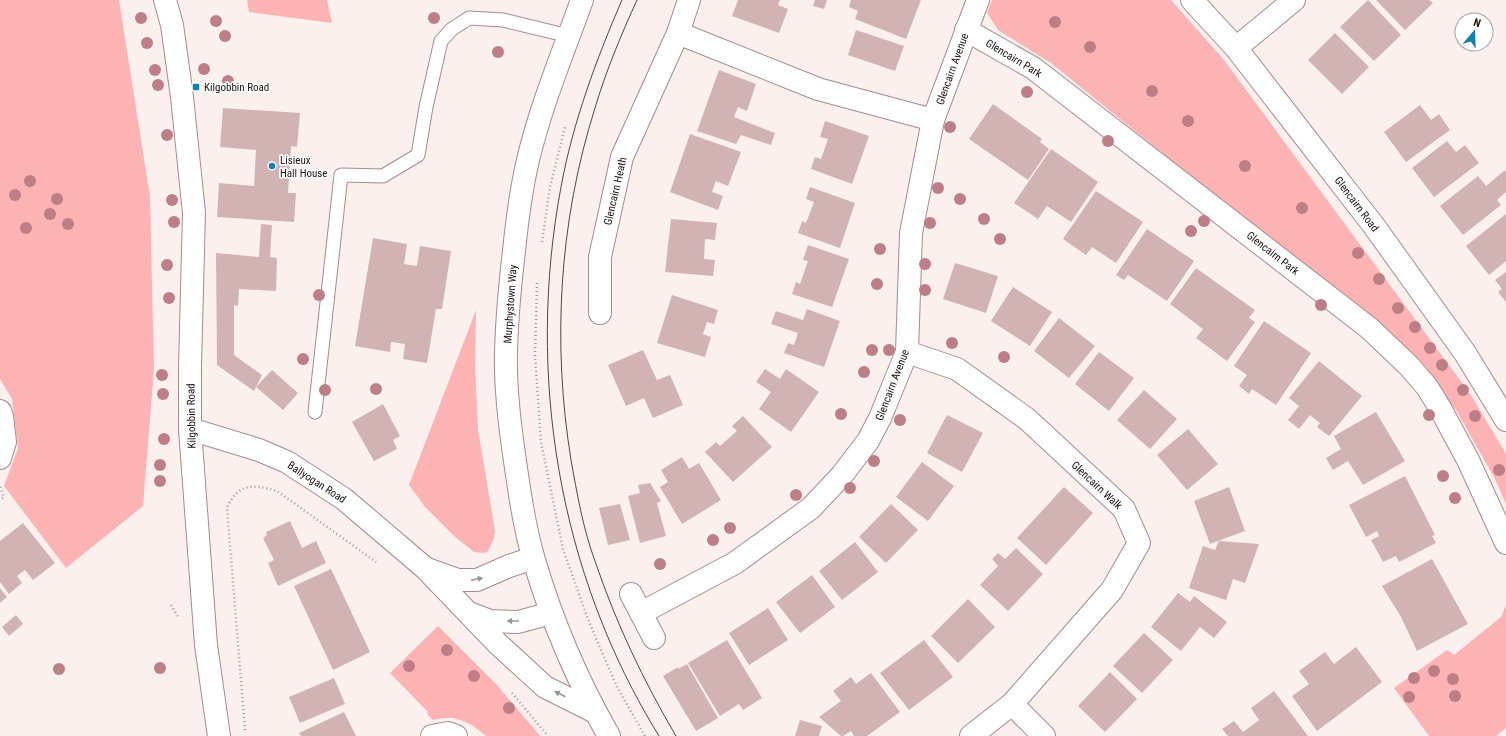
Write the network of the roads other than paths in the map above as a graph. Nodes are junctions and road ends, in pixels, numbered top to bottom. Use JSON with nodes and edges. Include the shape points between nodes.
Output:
{"nodes":[{"id":1,"x":165,"y":0,"type":"edge"},
{"id":2,"x":582,"y":0,"type":"edge"},
{"id":3,"x":689,"y":0,"type":"edge"},
{"id":4,"x":978,"y":0,"type":"edge"},
{"id":5,"x":1192,"y":0,"type":"edge"},
{"id":6,"x":1294,"y":0,"type":"edge"},
{"id":7,"x":966,"y":30,"type":"junction"},
{"id":8,"x":678,"y":33,"type":"junction"},
{"id":9,"x":569,"y":36,"type":"junction"},
{"id":10,"x":1236,"y":48,"type":"junction"},
{"id":11,"x":932,"y":120,"type":"junction"},
{"id":12,"x":600,"y":313,"type":"dead end"},
{"id":13,"x":907,"y":352,"type":"junction"},
{"id":14,"x":0,"y":411,"type":"edge"},
{"id":15,"x":315,"y":412,"type":"dead end"},
{"id":16,"x":1506,"y":420,"type":"edge"},
{"id":17,"x":190,"y":429,"type":"junction"},
{"id":18,"x":0,"y":458,"type":"edge"},
{"id":19,"x":1506,"y":543,"type":"edge"},
{"id":20,"x":534,"y":558,"type":"junction"},
{"id":21,"x":425,"y":568,"type":"junction"},
{"id":22,"x":631,"y":594,"type":"dead end"},
{"id":23,"x":468,"y":613,"type":"junction"},
{"id":24,"x":551,"y":613,"type":"junction"},
{"id":25,"x":641,"y":613,"type":"junction"},
{"id":26,"x":654,"y":638,"type":"dead end"},
{"id":27,"x":1012,"y":704,"type":"junction"},
{"id":28,"x":595,"y":712,"type":"junction"},
{"id":29,"x":219,"y":736,"type":"edge"},
{"id":30,"x":432,"y":736,"type":"edge"},
{"id":31,"x":456,"y":736,"type":"edge"},
{"id":32,"x":609,"y":736,"type":"edge"},
{"id":33,"x":971,"y":736,"type":"edge"},
{"id":34,"x":1044,"y":736,"type":"edge"}],
"edges":[{"from":1,"to":17,"type":"street","name":"Kilgobbin Road","via":[[172,25],[182,97],[194,212]]},
{"from":2,"to":9,"type":"street","name":"Murphystown Way"},
{"from":3,"to":8,"type":"street","name":"Glencairn Heath"},
{"from":4,"to":7,"type":"street","name":"Glencairn Avenue"},
{"from":5,"to":10,"type":"street","name":"Glencairn Road"},
{"from":6,"to":10,"type":"street"},
{"from":7,"to":11,"type":"street","name":"Glencairn Avenue"},
{"from":7,"to":19,"type":"street","name":"Glencairn Park","via":[[1033,68],[1369,328],[1403,360],[1427,387],[1440,408],[1468,460]]},
{"from":8,"to":11,"type":"street","via":[[818,89]]},
{"from":8,"to":12,"type":"street","name":"Glencairn Heath","via":[[622,157],[600,256]]},
{"from":9,"to":15,"type":"lane","via":[[503,20],[469,18],[452,29],[441,41],[418,155],[383,176],[341,175]]},
{"from":9,"to":20,"type":"street","name":"Murphystown Way","via":[[542,111],[528,161],[518,212],[510,283],[506,352],[508,414],[517,477]]},
{"from":10,"to":16,"type":"street","name":"Glencairn Road","via":[[1374,226],[1465,353]]},
{"from":11,"to":13,"type":"street","name":"Glencairn Avenue","via":[[911,234]]},
{"from":13,"to":25,"type":"street","name":"Glencairn Avenue","via":[[868,441],[842,475],[811,508],[735,563]]},
{"from":13,"to":27,"type":"street","name":"Glencairn Walk","via":[[957,369],[1027,419],[1124,508],[1139,543],[1112,590]]},
{"from":14,"to":18,"type":"street","via":[[5,442]]},
{"from":17,"to":21,"type":"street","name":"Ballyogan Road","via":[[259,450],[298,468],[344,499]]},
{"from":17,"to":29,"type":"street","name":"Kilgobbin Road","via":[[206,645]]},
{"from":21,"to":20,"type":"street","name":"Ballyogan Road","one_way":true,"via":[[458,580],[477,580]]},
{"from":20,"to":24,"type":"street","name":"Murphystown Way"},
{"from":21,"to":23,"type":"street","name":"Ballyogan Road"},
{"from":22,"to":25,"type":"street"},
{"from":24,"to":23,"type":"street","name":"Ballyogan Road","one_way":true,"via":[[518,622],[490,621]]},
{"from":28,"to":23,"type":"street","name":"Ballyogan Road","one_way":true,"via":[[545,687]]},
{"from":24,"to":28,"type":"street"},
{"from":25,"to":26,"type":"street"},
{"from":27,"to":33,"type":"street","name":"Glencairn Walk"},
{"from":27,"to":34,"type":"street"},
{"from":28,"to":32,"type":"street"},
{"from":30,"to":31,"type":"street","via":[[448,733]]}]}
